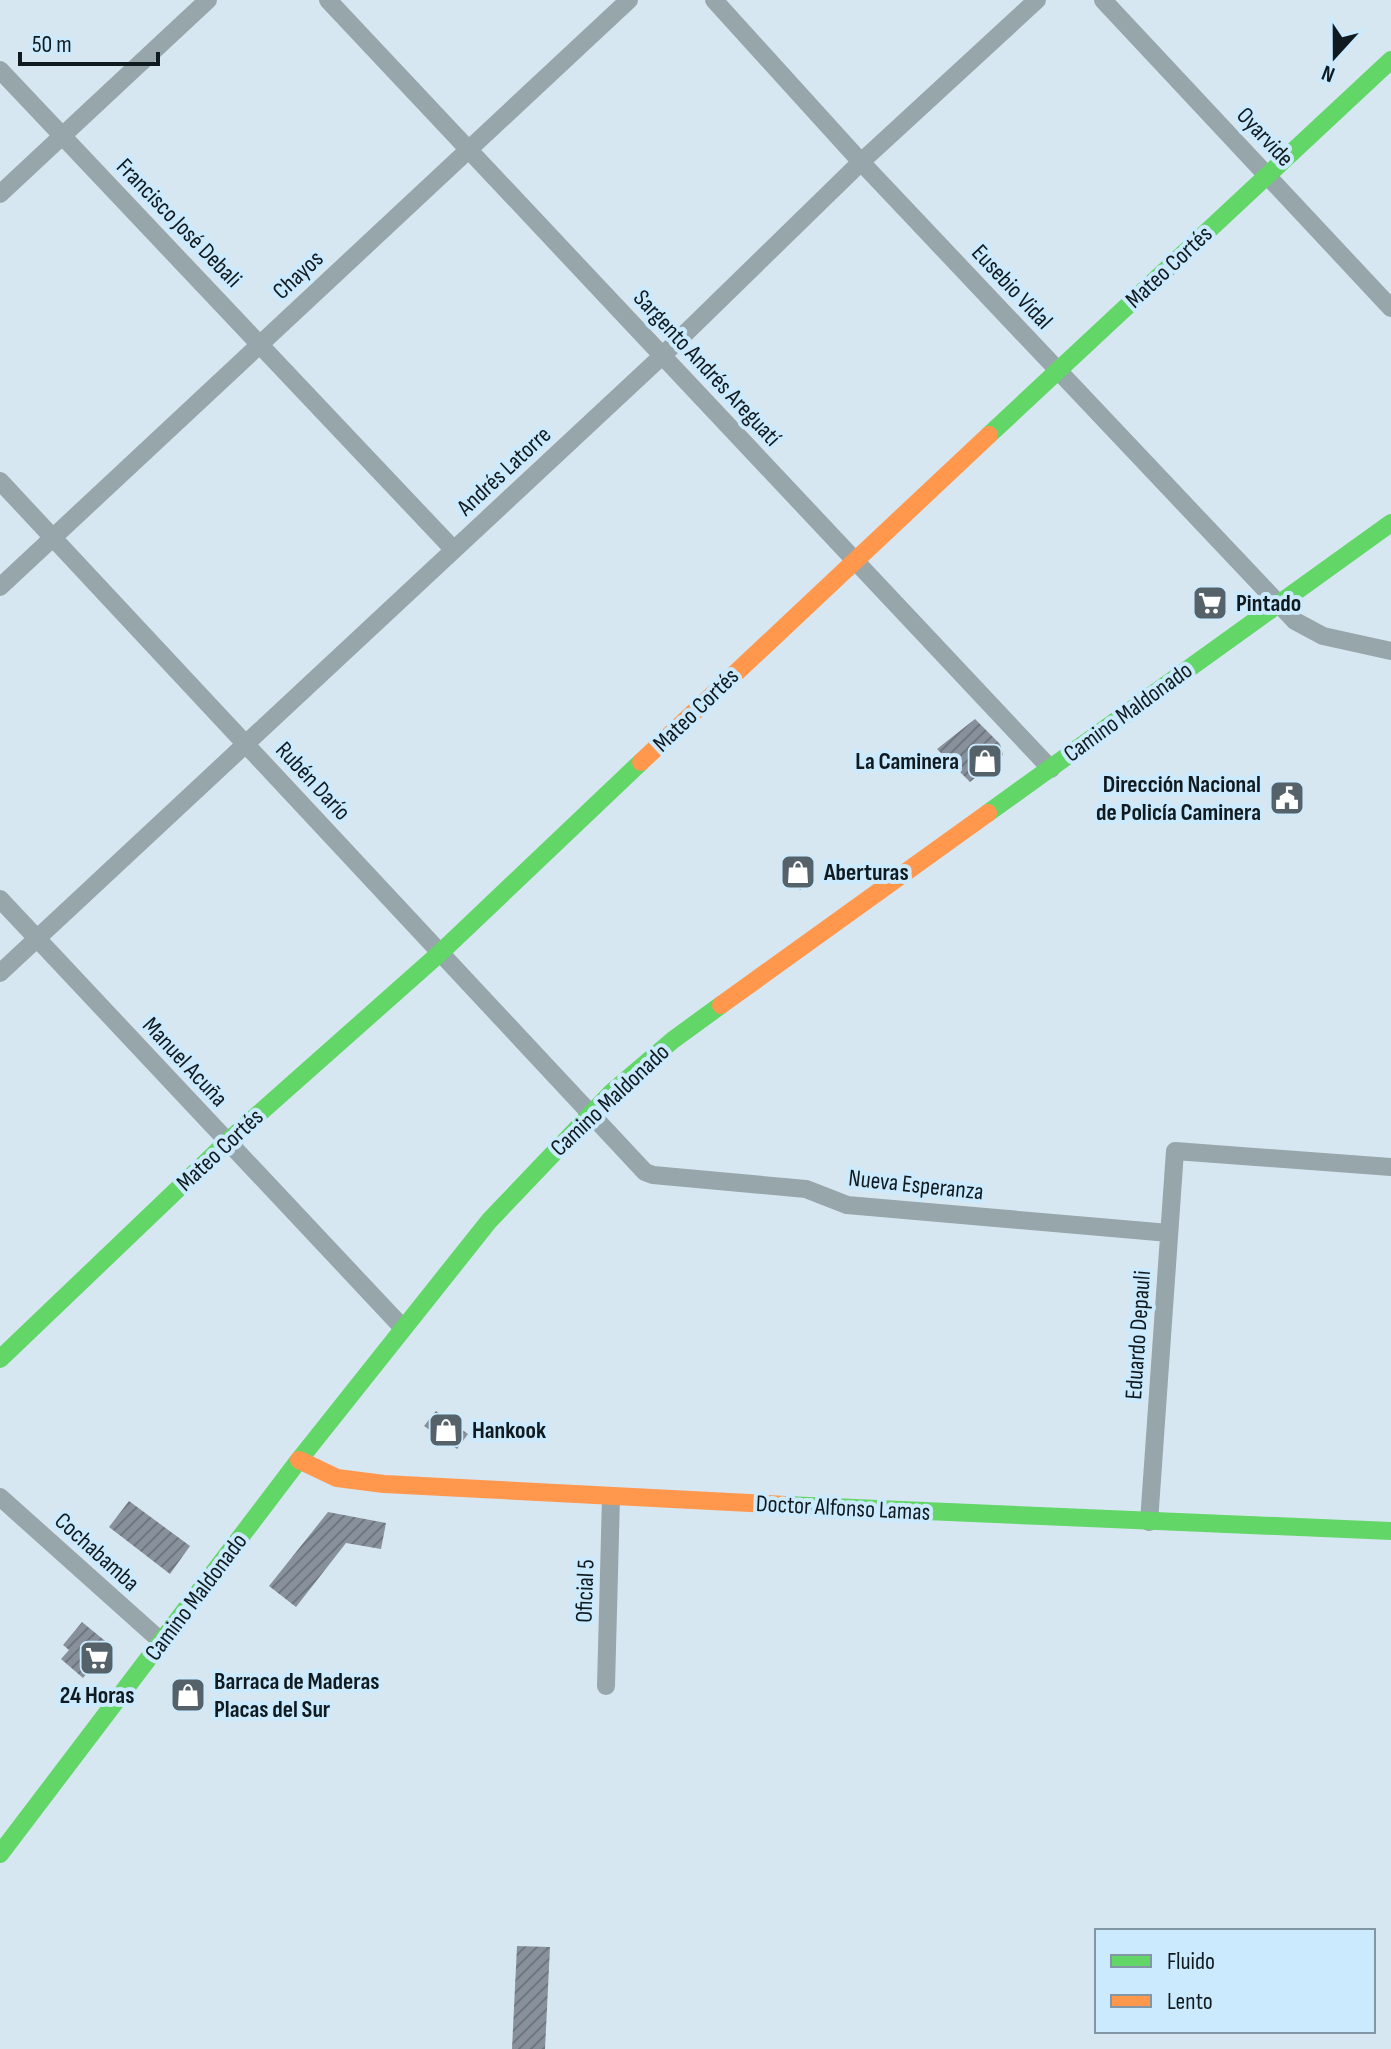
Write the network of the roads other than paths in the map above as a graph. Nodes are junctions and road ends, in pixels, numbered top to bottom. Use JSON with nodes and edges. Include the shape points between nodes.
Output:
{"nodes":[{"id":1,"x":208,"y":0,"type":"edge"},
{"id":2,"x":328,"y":0,"type":"edge"},
{"id":3,"x":629,"y":0,"type":"edge"},
{"id":4,"x":714,"y":0,"type":"edge"},
{"id":5,"x":1037,"y":0,"type":"edge"},
{"id":6,"x":1103,"y":0,"type":"edge"},
{"id":7,"x":1391,"y":60,"type":"edge"},
{"id":8,"x":0,"y":70,"type":"edge"},
{"id":9,"x":62,"y":136,"type":"junction"},
{"id":10,"x":469,"y":150,"type":"junction"},
{"id":11,"x":861,"y":162,"type":"junction"},
{"id":12,"x":1267,"y":175,"type":"junction"},
{"id":13,"x":0,"y":194,"type":"edge"},
{"id":14,"x":1391,"y":308,"type":"edge"},
{"id":15,"x":260,"y":344,"type":"junction"},
{"id":16,"x":662,"y":356,"type":"junction"},
{"id":17,"x":1059,"y":371,"type":"junction"},
{"id":18,"x":0,"y":481,"type":"edge"},
{"id":19,"x":1391,"y":523,"type":"edge"},
{"id":20,"x":52,"y":538,"type":"junction"},
{"id":21,"x":454,"y":550,"type":"junction"},
{"id":22,"x":853,"y":561,"type":"junction"},
{"id":23,"x":0,"y":587,"type":"edge"},
{"id":24,"x":1279,"y":603,"type":"junction"},
{"id":25,"x":1391,"y":651,"type":"edge"},
{"id":26,"x":246,"y":744,"type":"junction"},
{"id":27,"x":1051,"y":769,"type":"junction"},
{"id":28,"x":0,"y":899,"type":"edge"},
{"id":29,"x":37,"y":939,"type":"junction"},
{"id":30,"x":440,"y":953,"type":"junction"},
{"id":31,"x":0,"y":973,"type":"edge"},
{"id":32,"x":592,"y":1112,"type":"junction"},
{"id":33,"x":227,"y":1142,"type":"junction"},
{"id":34,"x":1391,"y":1167,"type":"edge"},
{"id":35,"x":1169,"y":1233,"type":"junction"},
{"id":36,"x":402,"y":1327,"type":"junction"},
{"id":37,"x":0,"y":1359,"type":"edge"},
{"id":38,"x":299,"y":1460,"type":"junction"},
{"id":39,"x":0,"y":1497,"type":"edge"},
{"id":40,"x":611,"y":1497,"type":"junction"},
{"id":41,"x":1149,"y":1522,"type":"junction"},
{"id":42,"x":1391,"y":1531,"type":"edge"},
{"id":43,"x":162,"y":1642,"type":"junction"},
{"id":44,"x":606,"y":1686,"type":"dead end"},
{"id":45,"x":0,"y":1854,"type":"edge"}],
"edges":[{"from":1,"to":9,"type":"street"},
{"from":2,"to":10,"type":"street","name":"Sargento Andrés Areguatí"},
{"from":3,"to":10,"type":"street","name":"Chayos"},
{"from":4,"to":11,"type":"street","name":"Eusebio Vidal"},
{"from":5,"to":11,"type":"street","name":"Andrés Latorre"},
{"from":6,"to":12,"type":"street","name":"Oyarvide"},
{"from":7,"to":12,"type":"street","name":"Mateo Cortés"},
{"from":8,"to":9,"type":"street","name":"Francisco José Debali"},
{"from":9,"to":13,"type":"street"},
{"from":9,"to":15,"type":"street","name":"Francisco José Debali"},
{"from":10,"to":15,"type":"street","name":"Chayos"},
{"from":10,"to":16,"type":"street","name":"Sargento Andrés Areguatí"},
{"from":11,"to":16,"type":"street","name":"Andrés Latorre"},
{"from":11,"to":17,"type":"street","name":"Eusebio Vidal"},
{"from":12,"to":14,"type":"street","name":"Oyarvide"},
{"from":12,"to":17,"type":"street","name":"Mateo Cortés"},
{"from":15,"to":20,"type":"street","name":"Chayos"},
{"from":15,"to":21,"type":"street","name":"Francisco José Debali"},
{"from":16,"to":21,"type":"street","name":"Andrés Latorre"},
{"from":16,"to":22,"type":"street","name":"Sargento Andrés Areguatí"},
{"from":17,"to":22,"type":"street","name":"Mateo Cortés"},
{"from":17,"to":24,"type":"street","name":"Eusebio Vidal"},
{"from":18,"to":20,"type":"street","name":"Rubén Darío"},
{"from":19,"to":24,"type":"street","name":"Camino Maldonado"},
{"from":20,"to":23,"type":"street","name":"Chayos"},
{"from":20,"to":26,"type":"street","name":"Rubén Darío"},
{"from":21,"to":26,"type":"street","name":"Andrés Latorre"},
{"from":22,"to":27,"type":"street","name":"Sargento Andrés Areguatí"},
{"from":22,"to":30,"type":"street","name":"Mateo Cortés"},
{"from":24,"to":25,"type":"street","name":"Eusebio Vidal","via":[[1295,621],[1323,636]]},
{"from":24,"to":27,"type":"street","name":"Camino Maldonado"},
{"from":26,"to":29,"type":"street","name":"Andrés Latorre"},
{"from":26,"to":30,"type":"street","name":"Rubén Darío"},
{"from":27,"to":32,"type":"street","name":"Camino Maldonado","via":[[673,1040]]},
{"from":28,"to":29,"type":"street","name":"Manuel Acuña"},
{"from":29,"to":31,"type":"street","name":"Andrés Latorre"},
{"from":29,"to":33,"type":"street","name":"Manuel Acuña"},
{"from":30,"to":32,"type":"street","name":"Rubén Darío"},
{"from":30,"to":33,"type":"street","name":"Mateo Cortés"},
{"from":32,"to":35,"type":"street","name":"Nueva Esperanza","via":[[638,1167],[653,1175],[806,1189],[847,1205]]},
{"from":32,"to":36,"type":"street","name":"Camino Maldonado","via":[[489,1221]]},
{"from":33,"to":36,"type":"street","name":"Manuel Acuña"},
{"from":33,"to":37,"type":"street","name":"Mateo Cortés"},
{"from":34,"to":35,"type":"street","name":"Eduardo Depauli","via":[[1175,1151]]},
{"from":35,"to":41,"type":"street","name":"Eduardo Depauli"},
{"from":36,"to":38,"type":"street","name":"Camino Maldonado"},
{"from":38,"to":40,"type":"street","name":"Doctor Alfonso Lamas","via":[[337,1478],[384,1484]]},
{"from":38,"to":43,"type":"street","name":"Camino Maldonado"},
{"from":39,"to":43,"type":"street","name":"Cochabamba"},
{"from":40,"to":41,"type":"street","name":"Doctor Alfonso Lamas"},
{"from":40,"to":44,"type":"street","name":"Oficial 5"},
{"from":41,"to":42,"type":"street","name":"Doctor Alfonso Lamas"},
{"from":43,"to":45,"type":"street","name":"Camino Maldonado"}]}
